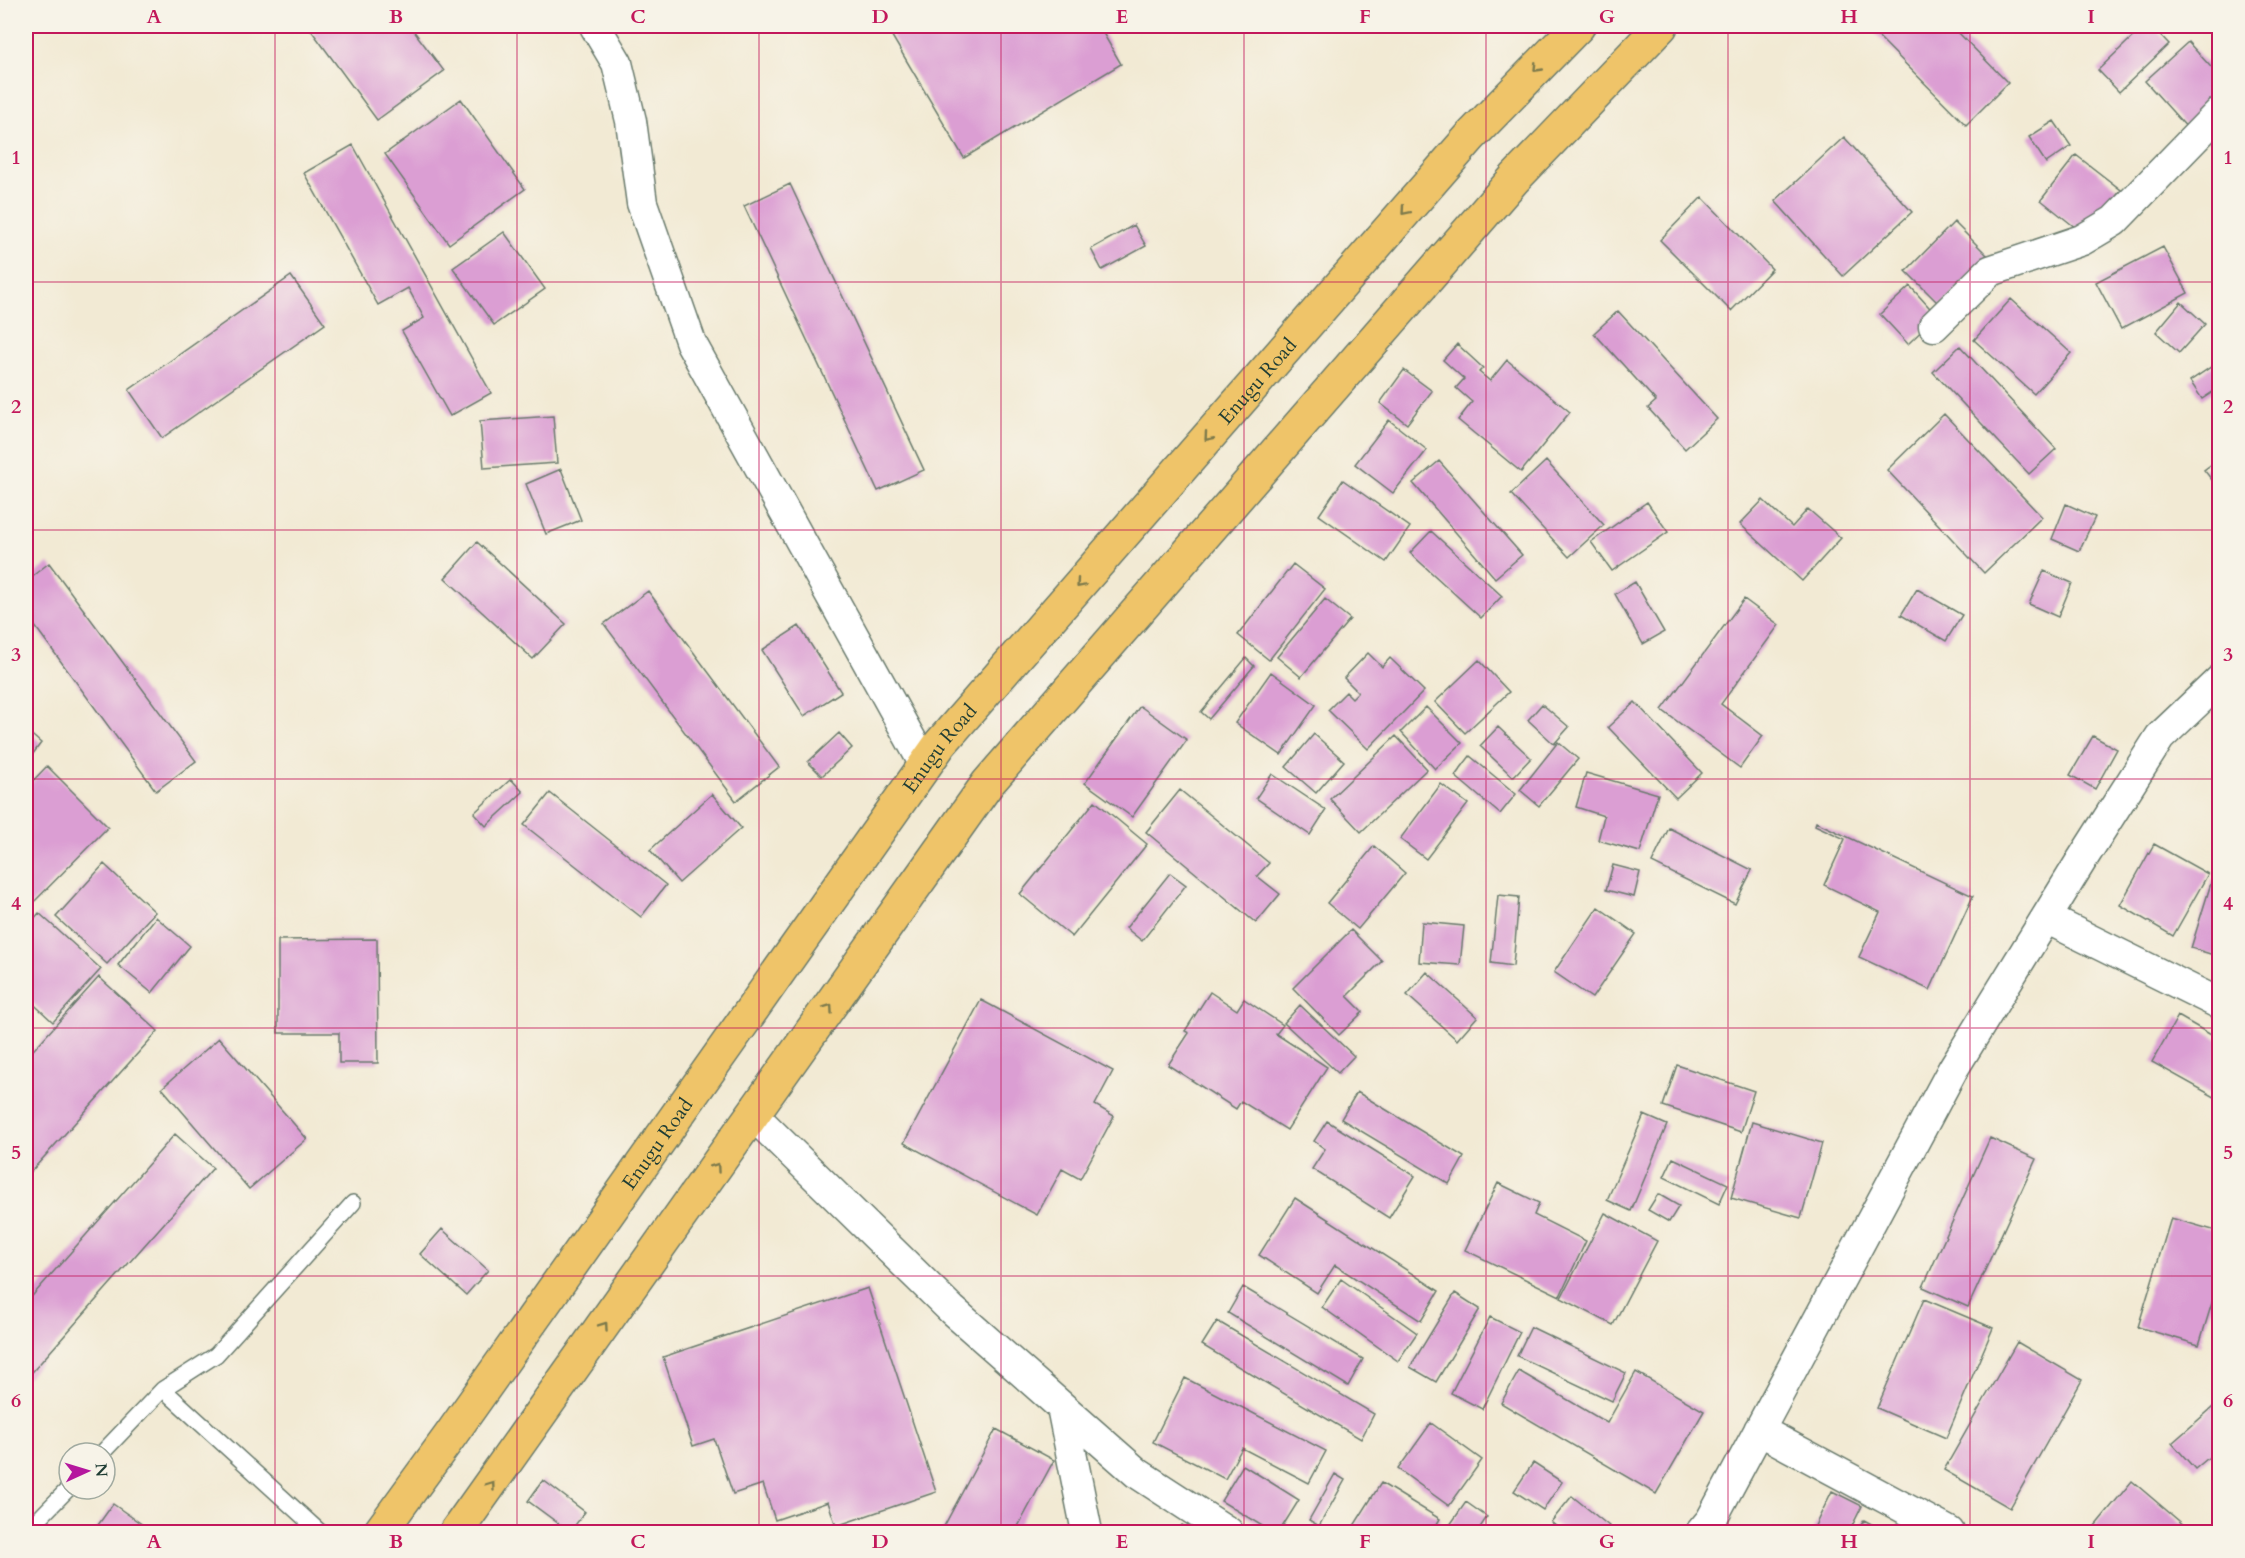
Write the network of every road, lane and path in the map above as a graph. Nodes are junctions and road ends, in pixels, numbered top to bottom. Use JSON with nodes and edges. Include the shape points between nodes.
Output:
{"nodes":[{"id":1,"x":595,"y":26,"type":"edge"},
{"id":2,"x":1578,"y":26,"type":"edge"},
{"id":3,"x":1661,"y":26,"type":"edge"},
{"id":4,"x":2220,"y":112,"type":"edge"},
{"id":5,"x":1934,"y":326,"type":"dead end"},
{"id":6,"x":2220,"y":680,"type":"edge"},
{"id":7,"x":925,"y":765,"type":"junction"},
{"id":8,"x":2046,"y":918,"type":"junction"},
{"id":9,"x":2220,"y":1004,"type":"edge"},
{"id":10,"x":753,"y":1115,"type":"junction"},
{"id":11,"x":353,"y":1203,"type":"dead end"},
{"id":12,"x":163,"y":1389,"type":"junction"},
{"id":13,"x":1062,"y":1407,"type":"junction"},
{"id":14,"x":1759,"y":1430,"type":"junction"},
{"id":15,"x":113,"y":1441,"type":"edge"},
{"id":16,"x":57,"y":1501,"type":"edge"},
{"id":17,"x":26,"y":1533,"type":"edge"},
{"id":18,"x":320,"y":1533,"type":"edge"},
{"id":19,"x":380,"y":1533,"type":"edge"},
{"id":20,"x":456,"y":1533,"type":"edge"},
{"id":21,"x":1087,"y":1533,"type":"edge"},
{"id":22,"x":1228,"y":1533,"type":"edge"},
{"id":23,"x":1701,"y":1533,"type":"edge"},
{"id":24,"x":1949,"y":1533,"type":"edge"}],
"edges":[{"from":1,"to":7,"type":"street","via":[[617,63],[631,121],[642,203],[691,343]]},
{"from":2,"to":7,"type":"main road","name":"Enugu Road","one_way":true,"via":[[1471,136]]},
{"from":10,"to":3,"type":"main road","one_way":true,"via":[[988,783],[1515,178]]},
{"from":4,"to":5,"type":"street","via":[[2114,221],[2082,240],[1990,271]]},
{"from":6,"to":8,"type":"street","via":[[2160,738]]},
{"from":7,"to":19,"type":"main road","name":"Enugu Road"},
{"from":8,"to":9,"type":"street"},
{"from":8,"to":14,"type":"street","via":[[1953,1069]]},
{"from":10,"to":13,"type":"street","via":[[952,1310]]},
{"from":20,"to":10,"type":"main road","one_way":true},
{"from":11,"to":12,"type":"lane","via":[[216,1355]]},
{"from":12,"to":15,"type":"lane"},
{"from":12,"to":18,"type":"lane"},
{"from":13,"to":21,"type":"street"},
{"from":13,"to":22,"type":"street","via":[[1137,1473]]},
{"from":14,"to":23,"type":"street"},
{"from":14,"to":24,"type":"street"},
{"from":16,"to":17,"type":"lane"}]}
